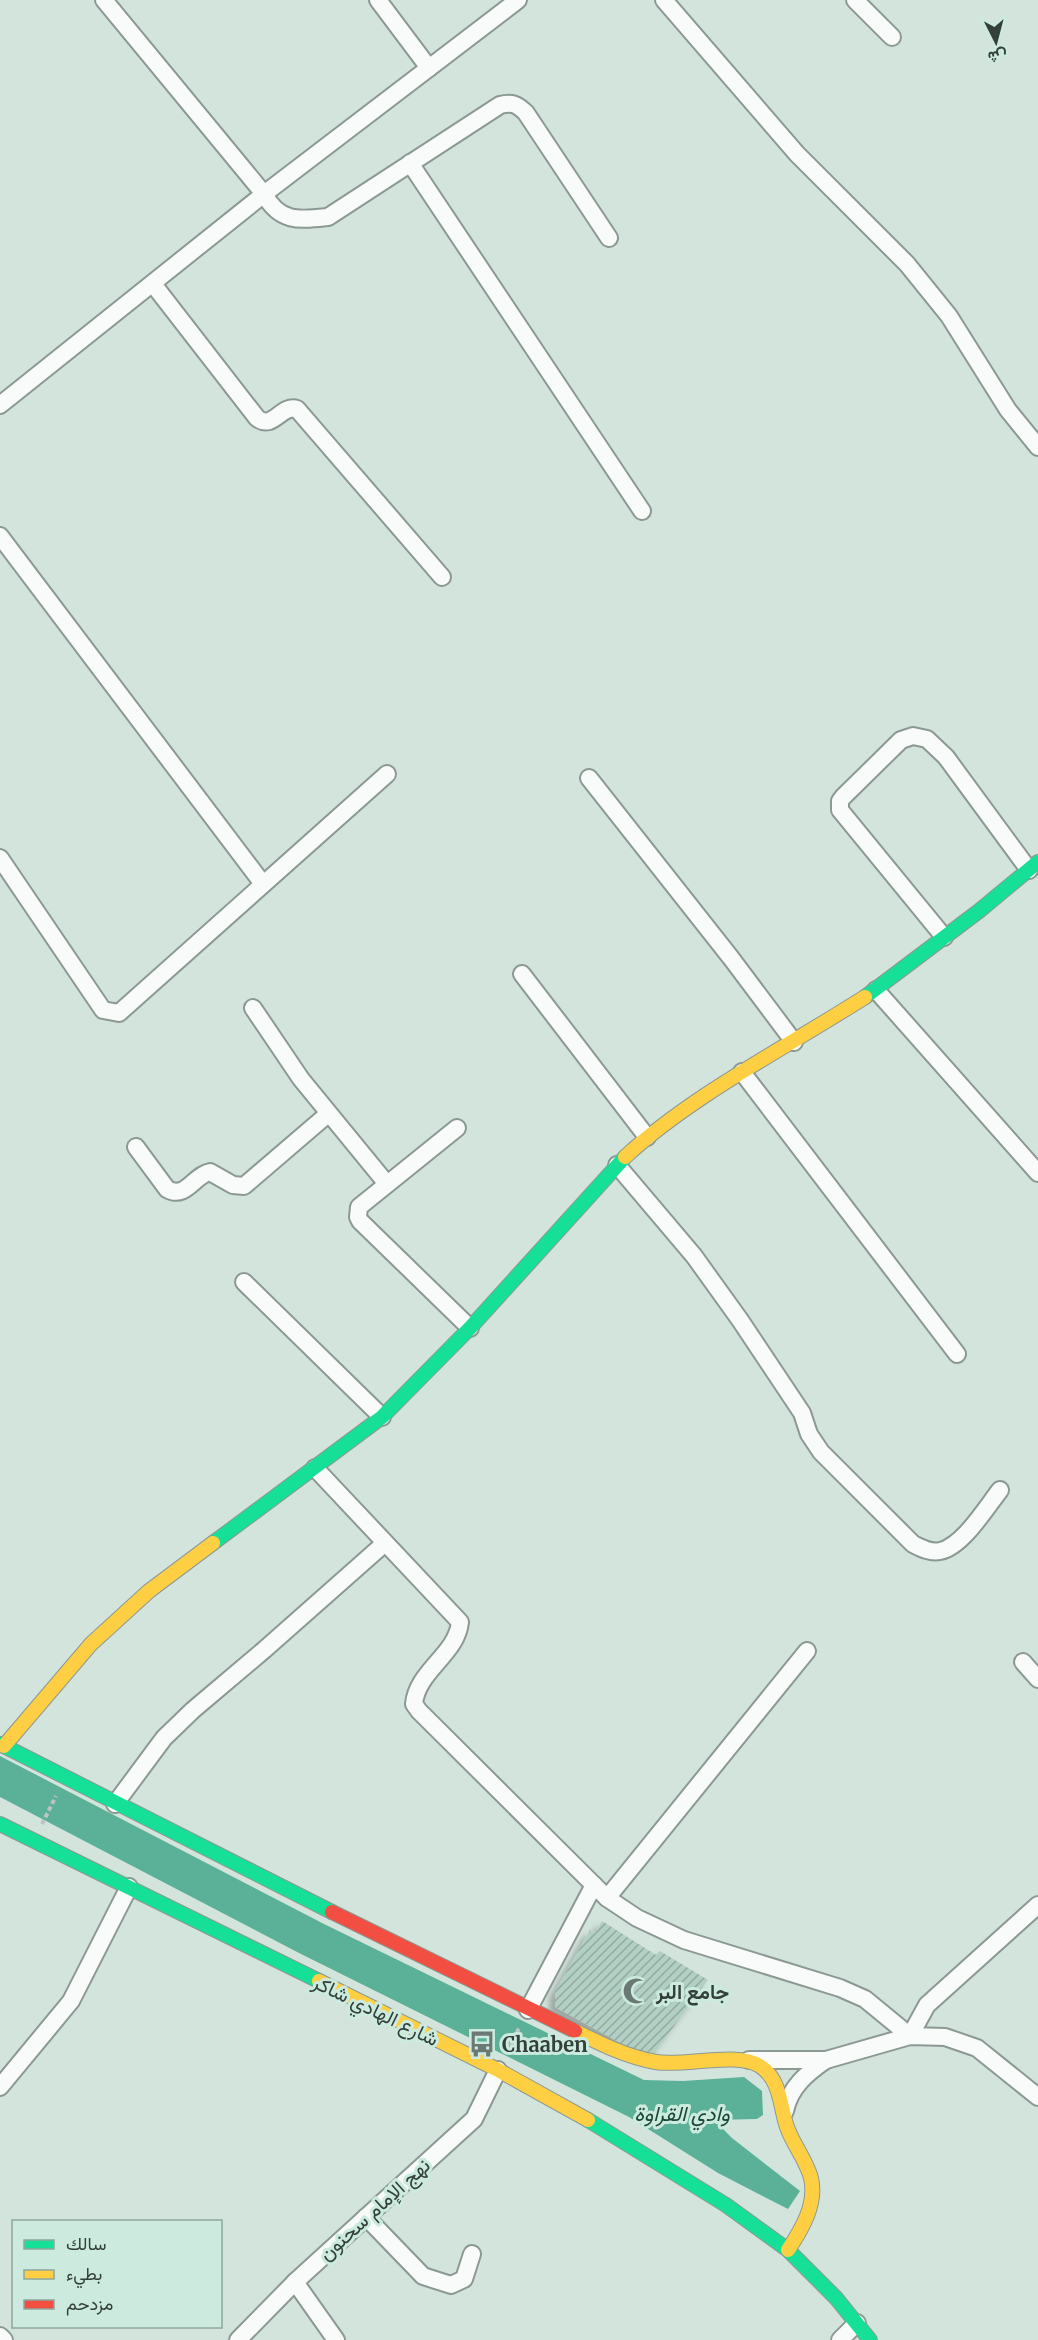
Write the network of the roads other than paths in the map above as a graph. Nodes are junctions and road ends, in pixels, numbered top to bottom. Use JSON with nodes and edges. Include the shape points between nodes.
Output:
{"nodes":[{"id":1,"x":104,"y":0,"type":"edge"},
{"id":2,"x":378,"y":0,"type":"edge"},
{"id":3,"x":518,"y":0,"type":"edge"},
{"id":4,"x":664,"y":0,"type":"edge"},
{"id":5,"x":855,"y":0,"type":"edge"},
{"id":6,"x":892,"y":36,"type":"dead end"},
{"id":7,"x":429,"y":68,"type":"junction"},
{"id":8,"x":410,"y":164,"type":"junction"},
{"id":9,"x":264,"y":195,"type":"junction"},
{"id":10,"x":609,"y":238,"type":"dead end"},
{"id":11,"x":153,"y":284,"type":"junction"},
{"id":12,"x":0,"y":405,"type":"edge"},
{"id":13,"x":1038,"y":447,"type":"edge"},
{"id":14,"x":642,"y":511,"type":"dead end"},
{"id":15,"x":0,"y":536,"type":"edge"},
{"id":16,"x":442,"y":577,"type":"dead end"},
{"id":17,"x":387,"y":774,"type":"dead end"},
{"id":18,"x":589,"y":778,"type":"dead end"},
{"id":19,"x":0,"y":858,"type":"edge"},
{"id":20,"x":1033,"y":866,"type":"edge"},
{"id":21,"x":263,"y":884,"type":"junction"},
{"id":22,"x":944,"y":937,"type":"junction"},
{"id":23,"x":522,"y":974,"type":"dead end"},
{"id":24,"x":876,"y":990,"type":"junction"},
{"id":25,"x":253,"y":1008,"type":"dead end"},
{"id":26,"x":794,"y":1042,"type":"junction"},
{"id":27,"x":742,"y":1072,"type":"junction"},
{"id":28,"x":328,"y":1114,"type":"junction"},
{"id":29,"x":457,"y":1128,"type":"dead end"},
{"id":30,"x":646,"y":1137,"type":"junction"},
{"id":31,"x":136,"y":1147,"type":"dead end"},
{"id":32,"x":617,"y":1165,"type":"junction"},
{"id":33,"x":1038,"y":1173,"type":"edge"},
{"id":34,"x":387,"y":1184,"type":"junction"},
{"id":35,"x":244,"y":1282,"type":"dead end"},
{"id":36,"x":470,"y":1328,"type":"junction"},
{"id":37,"x":957,"y":1354,"type":"dead end"},
{"id":38,"x":382,"y":1417,"type":"junction"},
{"id":39,"x":315,"y":1468,"type":"junction"},
{"id":40,"x":1000,"y":1490,"type":"dead end"},
{"id":41,"x":385,"y":1543,"type":"junction"},
{"id":42,"x":807,"y":1651,"type":"dead end"},
{"id":43,"x":1023,"y":1662,"type":"dead end"},
{"id":44,"x":1038,"y":1679,"type":"edge"},
{"id":45,"x":2,"y":1745,"type":"edge"},
{"id":46,"x":115,"y":1804,"type":"junction"},
{"id":47,"x":0,"y":1824,"type":"edge"},
{"id":48,"x":594,"y":1885,"type":"junction"},
{"id":49,"x":129,"y":1887,"type":"junction"},
{"id":50,"x":607,"y":1898,"type":"junction"},
{"id":51,"x":1038,"y":1905,"type":"edge"},
{"id":52,"x":528,"y":2010,"type":"junction"},
{"id":53,"x":910,"y":2036,"type":"junction"},
{"id":54,"x":743,"y":2060,"type":"junction"},
{"id":55,"x":826,"y":2060,"type":"junction"},
{"id":56,"x":498,"y":2070,"type":"junction"},
{"id":57,"x":0,"y":2087,"type":"edge"},
{"id":58,"x":1038,"y":2097,"type":"edge"},
{"id":59,"x":784,"y":2115,"type":"junction"},
{"id":60,"x":366,"y":2217,"type":"junction"},
{"id":61,"x":788,"y":2250,"type":"junction"},
{"id":62,"x":472,"y":2254,"type":"dead end"},
{"id":63,"x":295,"y":2282,"type":"junction"},
{"id":64,"x":856,"y":2323,"type":"junction"},
{"id":65,"x":0,"y":2336,"type":"edge"},
{"id":66,"x":4,"y":2340,"type":"edge"},
{"id":67,"x":238,"y":2340,"type":"edge"},
{"id":68,"x":336,"y":2340,"type":"edge"},
{"id":69,"x":840,"y":2340,"type":"edge"},
{"id":70,"x":870,"y":2340,"type":"edge"}],
"edges":[{"from":1,"to":9,"type":"street"},
{"from":2,"to":7,"type":"street"},
{"from":3,"to":7,"type":"street"},
{"from":4,"to":13,"type":"street","via":[[797,154],[907,264],[949,316],[1008,410]]},
{"from":5,"to":6,"type":"street"},
{"from":7,"to":9,"type":"street"},
{"from":8,"to":9,"type":"street","via":[[328,217],[282,215]]},
{"from":8,"to":10,"type":"street","via":[[500,105],[519,105]]},
{"from":8,"to":14,"type":"street"},
{"from":9,"to":11,"type":"street"},
{"from":11,"to":12,"type":"street"},
{"from":11,"to":16,"type":"street","via":[[257,418],[269,422],[287,408],[297,409]]},
{"from":15,"to":21,"type":"street"},
{"from":17,"to":21,"type":"street"},
{"from":18,"to":26,"type":"street"},
{"from":19,"to":21,"type":"street","via":[[103,1010],[119,1013]]},
{"from":20,"to":22,"type":"street"},
{"from":20,"to":22,"type":"street","via":[[946,757],[927,739],[913,736],[901,740],[843,796],[840,810]]},
{"from":22,"to":24,"type":"street"},
{"from":23,"to":30,"type":"street"},
{"from":24,"to":26,"type":"street"},
{"from":24,"to":33,"type":"street"},
{"from":25,"to":28,"type":"street"},
{"from":26,"to":27,"type":"street"},
{"from":27,"to":30,"type":"street"},
{"from":27,"to":37,"type":"street"},
{"from":28,"to":31,"type":"street","via":[[244,1186],[233,1185],[210,1172],[202,1174],[185,1190],[172,1192]]},
{"from":28,"to":34,"type":"street"},
{"from":29,"to":34,"type":"street"},
{"from":30,"to":32,"type":"street"},
{"from":32,"to":36,"type":"street"},
{"from":32,"to":40,"type":"street","via":[[740,1320],[802,1413],[821,1452],[912,1544],[928,1551],[954,1546]]},
{"from":34,"to":36,"type":"street","via":[[359,1206],[360,1221]]},
{"from":35,"to":38,"type":"street"},
{"from":36,"to":38,"type":"street"},
{"from":38,"to":39,"type":"street"},
{"from":39,"to":41,"type":"street"},
{"from":39,"to":45,"type":"street","via":[[149,1591],[91,1644]]},
{"from":41,"to":46,"type":"street","via":[[164,1738]]},
{"from":41,"to":48,"type":"street","via":[[460,1622],[457,1635],[417,1687],[414,1704]]},
{"from":42,"to":50,"type":"street"},
{"from":43,"to":44,"type":"street"},
{"from":45,"to":46,"type":"street"},
{"from":46,"to":52,"type":"street"},
{"from":47,"to":49,"type":"street","name":"شارع الهادي شاكر"},
{"from":48,"to":50,"type":"street"},
{"from":48,"to":52,"type":"street"},
{"from":49,"to":56,"type":"street","name":"شارع الهادي شاكر"},
{"from":49,"to":57,"type":"street","via":[[71,2001]]},
{"from":50,"to":53,"type":"street","via":[[637,1918],[684,1940],[865,1999]]},
{"from":51,"to":53,"type":"street","via":[[927,2005]]},
{"from":52,"to":54,"type":"street","via":[[631,2057],[659,2063]]},
{"from":53,"to":55,"type":"street"},
{"from":53,"to":58,"type":"street","via":[[945,2037],[976,2048]]},
{"from":54,"to":55,"type":"street"},
{"from":54,"to":59,"type":"street","via":[[760,2066],[770,2075],[780,2094]]},
{"from":55,"to":59,"type":"street","via":[[795,2086]]},
{"from":56,"to":60,"type":"street","name":"نهج الإمام سحنون","via":[[474,2119]]},
{"from":56,"to":61,"type":"street","name":"شارع الهادي شاكر","via":[[684,2177]]},
{"from":59,"to":61,"type":"street","via":[[811,2178],[813,2195],[803,2227]]},
{"from":60,"to":62,"type":"street","via":[[423,2276],[452,2285],[464,2279]]},
{"from":60,"to":63,"type":"street","name":"نهج الإمام سحنون"},
{"from":61,"to":64,"type":"street","name":"شارع الهادي شاكر"},
{"from":63,"to":67,"type":"street","name":"نهج الإمام سحنون"},
{"from":63,"to":68,"type":"street"},
{"from":64,"to":69,"type":"street"},
{"from":64,"to":70,"type":"street","name":"شارع الهادي شاكر"},
{"from":65,"to":66,"type":"street"}]}
